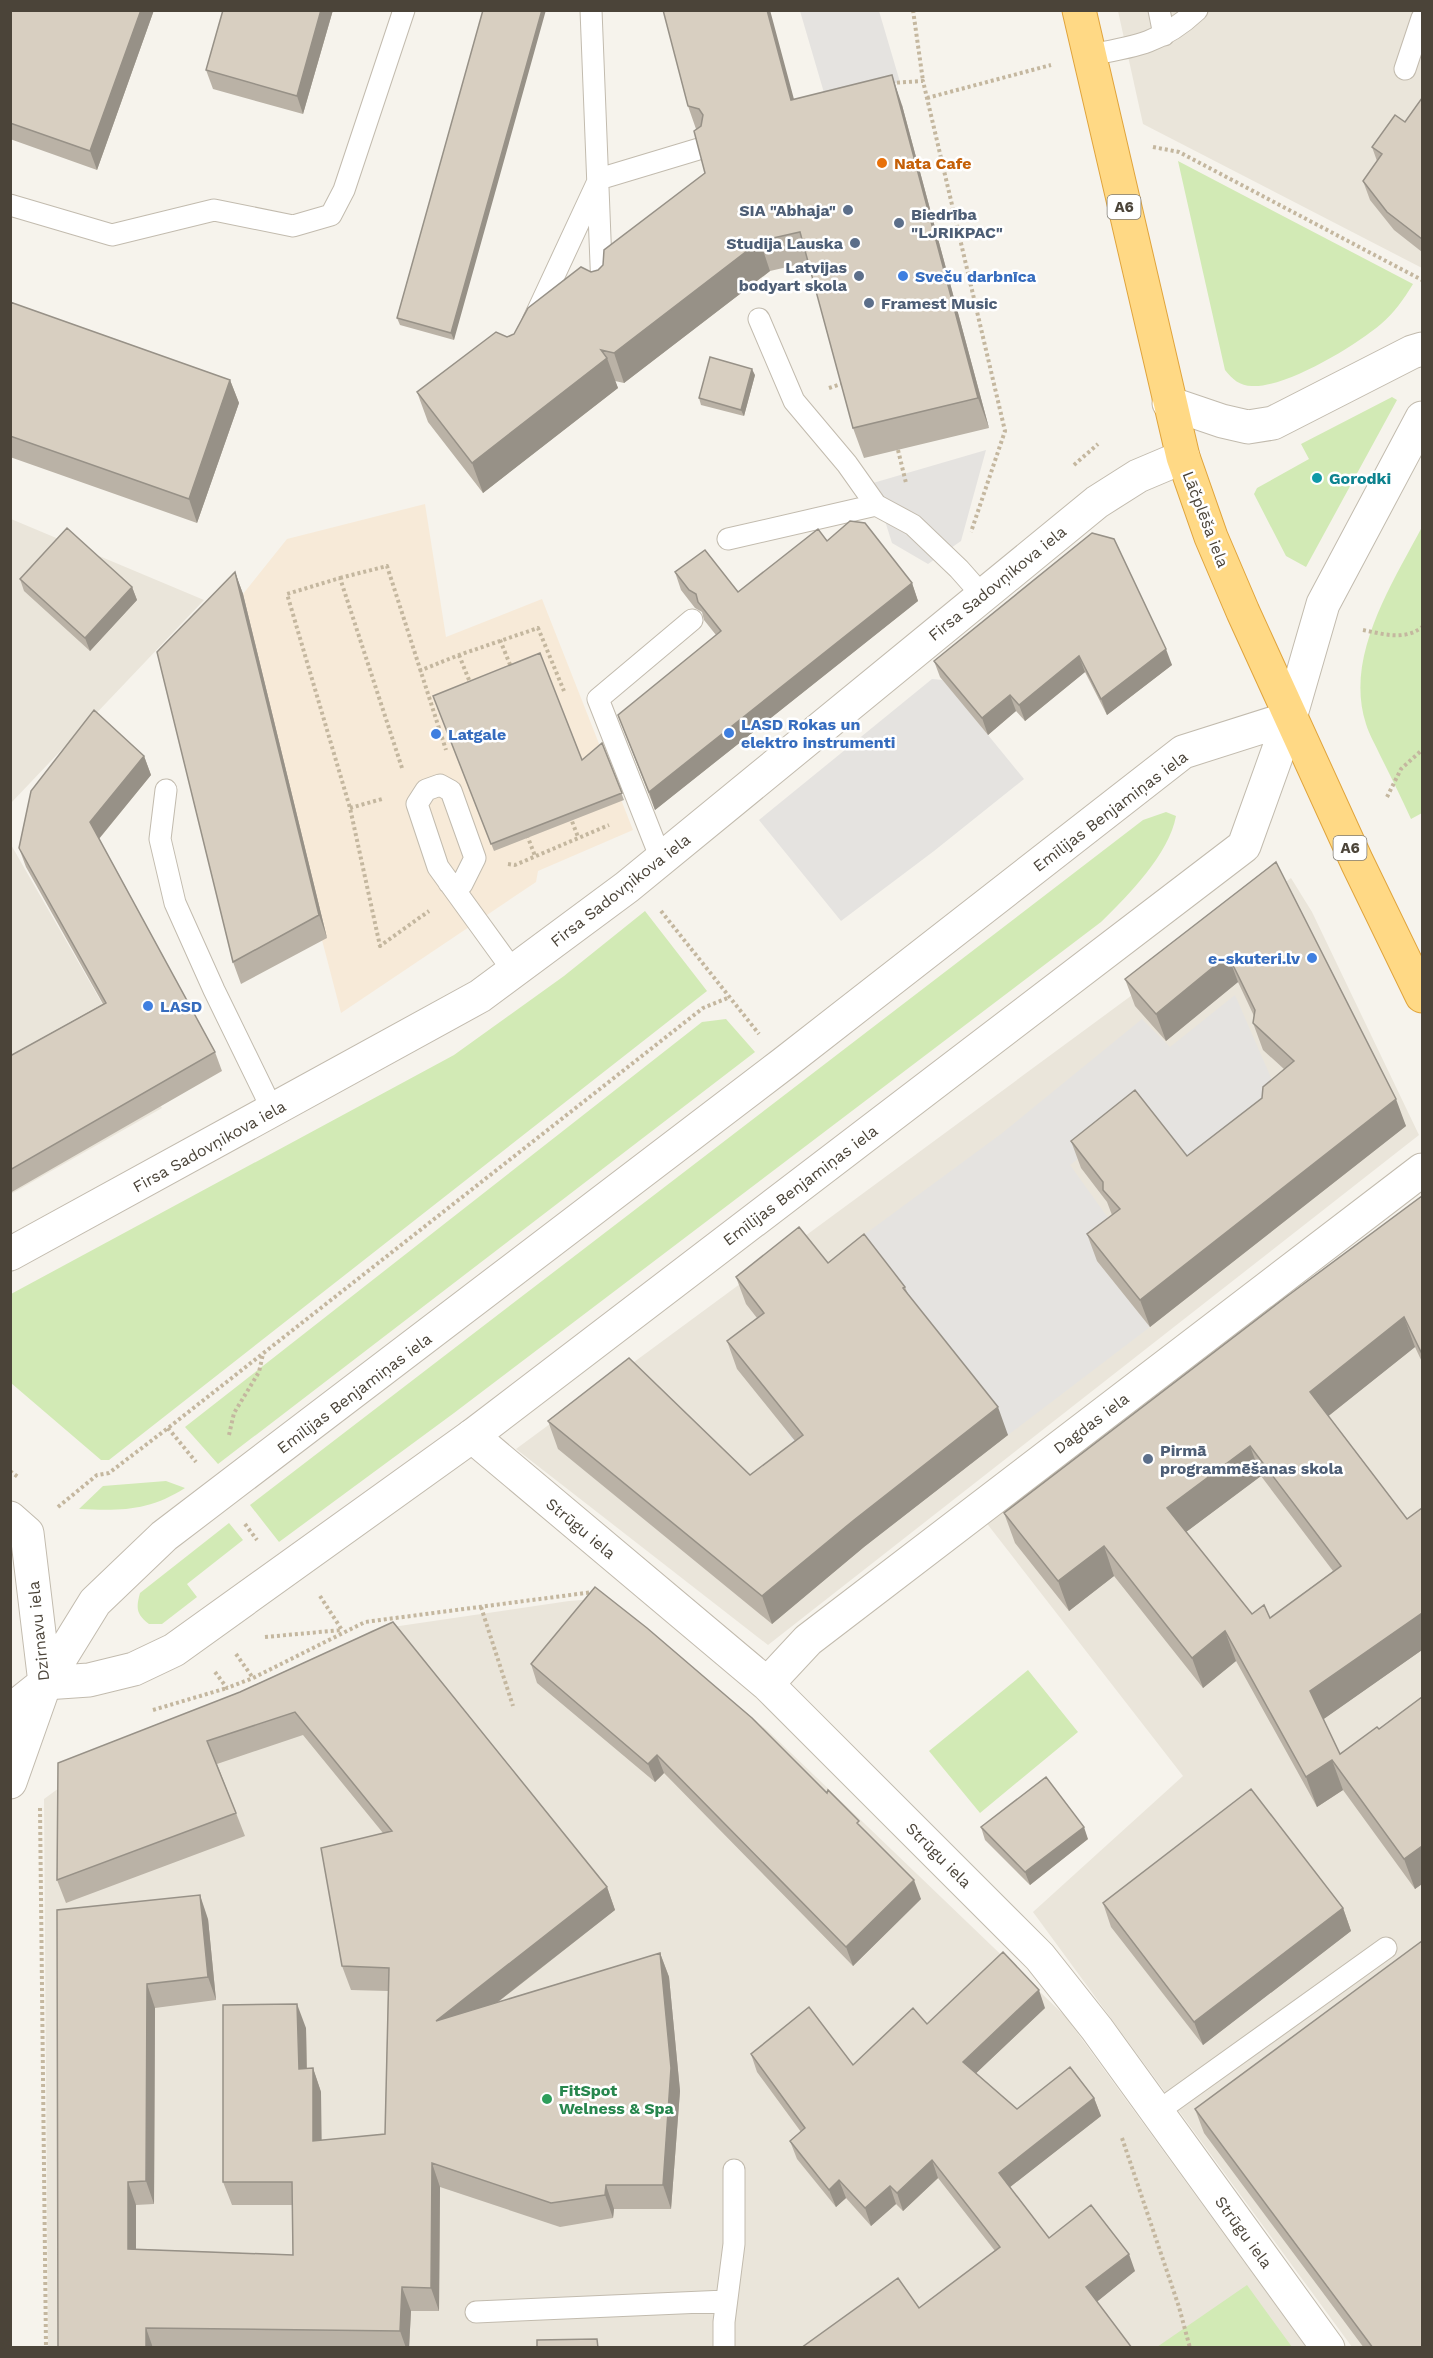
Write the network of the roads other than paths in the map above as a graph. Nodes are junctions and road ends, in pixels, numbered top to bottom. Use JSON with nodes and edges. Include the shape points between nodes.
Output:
{"nodes":[{"id":1,"x":404,"y":10,"type":"edge"},
{"id":2,"x":591,"y":10,"type":"edge"},
{"id":3,"x":1079,"y":10,"type":"edge"},
{"id":4,"x":1159,"y":10,"type":"edge"},
{"id":5,"x":1197,"y":10,"type":"edge"},
{"id":6,"x":1422,"y":18,"type":"edge"},
{"id":7,"x":1164,"y":35,"type":"junction"},
{"id":8,"x":1089,"y":54,"type":"junction"},
{"id":9,"x":1405,"y":69,"type":"dead end"},
{"id":10,"x":702,"y":148,"type":"edge"},
{"id":11,"x":599,"y":179,"type":"junction"},
{"id":12,"x":10,"y":205,"type":"edge"},
{"id":13,"x":602,"y":289,"type":"edge"},
{"id":14,"x":759,"y":319,"type":"dead end"},
{"id":15,"x":522,"y":344,"type":"edge"},
{"id":16,"x":1422,"y":349,"type":"edge"},
{"id":17,"x":1169,"y":403,"type":"junction"},
{"id":18,"x":1422,"y":418,"type":"edge"},
{"id":19,"x":1183,"y":457,"type":"junction"},
{"id":20,"x":876,"y":505,"type":"junction"},
{"id":21,"x":728,"y":539,"type":"dead end"},
{"id":22,"x":982,"y":595,"type":"junction"},
{"id":23,"x":692,"y":620,"type":"edge"},
{"id":24,"x":1290,"y":718,"type":"junction"},
{"id":25,"x":166,"y":790,"type":"dead end"},
{"id":26,"x":649,"y":869,"type":"junction"},
{"id":27,"x":453,"y":887,"type":"junction"},
{"id":28,"x":514,"y":972,"type":"junction"},
{"id":29,"x":1422,"y":996,"type":"edge"},
{"id":30,"x":273,"y":1111,"type":"junction"},
{"id":31,"x":1422,"y":1170,"type":"edge"},
{"id":32,"x":10,"y":1254,"type":"edge"},
{"id":33,"x":472,"y":1436,"type":"junction"},
{"id":34,"x":19,"y":1526,"type":"edge"},
{"id":35,"x":45,"y":1683,"type":"junction"},
{"id":36,"x":768,"y":1684,"type":"junction"},
{"id":37,"x":10,"y":1711,"type":"edge"},
{"id":38,"x":10,"y":1782,"type":"edge"},
{"id":39,"x":1386,"y":1948,"type":"dead end"},
{"id":40,"x":1157,"y":2112,"type":"junction"},
{"id":41,"x":734,"y":2170,"type":"dead end"},
{"id":42,"x":726,"y":2301,"type":"junction"},
{"id":43,"x":476,"y":2312,"type":"dead end"},
{"id":44,"x":724,"y":2348,"type":"edge"},
{"id":45,"x":1328,"y":2348,"type":"edge"}],
"edges":[{"from":1,"to":12,"type":"lane","via":[[344,190],[331,215],[293,226],[214,210],[112,235]]},
{"from":2,"to":11,"type":"lane"},
{"from":3,"to":8,"type":"highway","name":"Lāčplēša iela","number":"A6"},
{"from":4,"to":7,"type":"lane"},
{"from":5,"to":7,"type":"lane"},
{"from":6,"to":9,"type":"lane"},
{"from":7,"to":8,"type":"lane","via":[[1138,46]]},
{"from":8,"to":17,"type":"highway","name":"Lāčplēša iela","number":"A6"},
{"from":10,"to":11,"type":"lane"},
{"from":11,"to":13,"type":"lane"},
{"from":11,"to":15,"type":"lane"},
{"from":14,"to":20,"type":"lane","via":[[794,401]]},
{"from":16,"to":17,"type":"street","via":[[1273,423],[1248,427]]},
{"from":17,"to":19,"type":"highway","name":"Lāčplēša iela","number":"A6"},
{"from":18,"to":24,"type":"street","via":[[1323,604]]},
{"from":19,"to":22,"type":"street","name":"Firsa Sadovņikova iela","via":[[1138,476],[1096,501]]},
{"from":19,"to":24,"type":"highway","name":"Lāčplēša iela","number":"A6","via":[[1211,537]]},
{"from":20,"to":21,"type":"lane"},
{"from":20,"to":22,"type":"lane","via":[[913,525]]},
{"from":22,"to":26,"type":"street","name":"Firsa Sadovņikova iela"},
{"from":23,"to":26,"type":"lane","via":[[598,699]]},
{"from":24,"to":29,"type":"highway","name":"Lāčplēša iela","number":"A6"},
{"from":24,"to":33,"type":"street","name":"Emīlijas Benjamiņas iela","via":[[1244,846]]},
{"from":24,"to":35,"type":"street","name":"Emīlijas Benjamiņas iela","via":[[1184,752],[164,1536],[95,1602]]},
{"from":25,"to":30,"type":"lane","via":[[160,839],[175,903]]},
{"from":26,"to":28,"type":"street","name":"Firsa Sadovņikova iela"},
{"from":27,"to":27,"type":"lane","via":[[438,867],[413,798],[440,785],[451,791],[475,858],[462,884]]},
{"from":27,"to":28,"type":"lane"},
{"from":28,"to":30,"type":"street","name":"Firsa Sadovņikova iela","via":[[480,996]]},
{"from":30,"to":32,"type":"street","name":"Firsa Sadovņikova iela"},
{"from":31,"to":36,"type":"street","name":"Dagdas iela","via":[[808,1640]]},
{"from":33,"to":35,"type":"street","name":"Emīlijas Benjamiņas iela","via":[[174,1650],[134,1669],[89,1680]]},
{"from":33,"to":36,"type":"street","name":"Strūgu iela"},
{"from":34,"to":35,"type":"street","name":"Dzirnavu iela"},
{"from":35,"to":37,"type":"street","name":"Emīlijas Benjamiņas iela"},
{"from":35,"to":38,"type":"street","name":"Dzirnavu iela"},
{"from":36,"to":40,"type":"street","name":"Strūgu iela","via":[[1040,1957]]},
{"from":39,"to":40,"type":"lane"},
{"from":40,"to":45,"type":"street","name":"Strūgu iela"},
{"from":41,"to":42,"type":"lane","via":[[734,2244]]},
{"from":42,"to":43,"type":"lane"},
{"from":42,"to":44,"type":"lane"}]}
